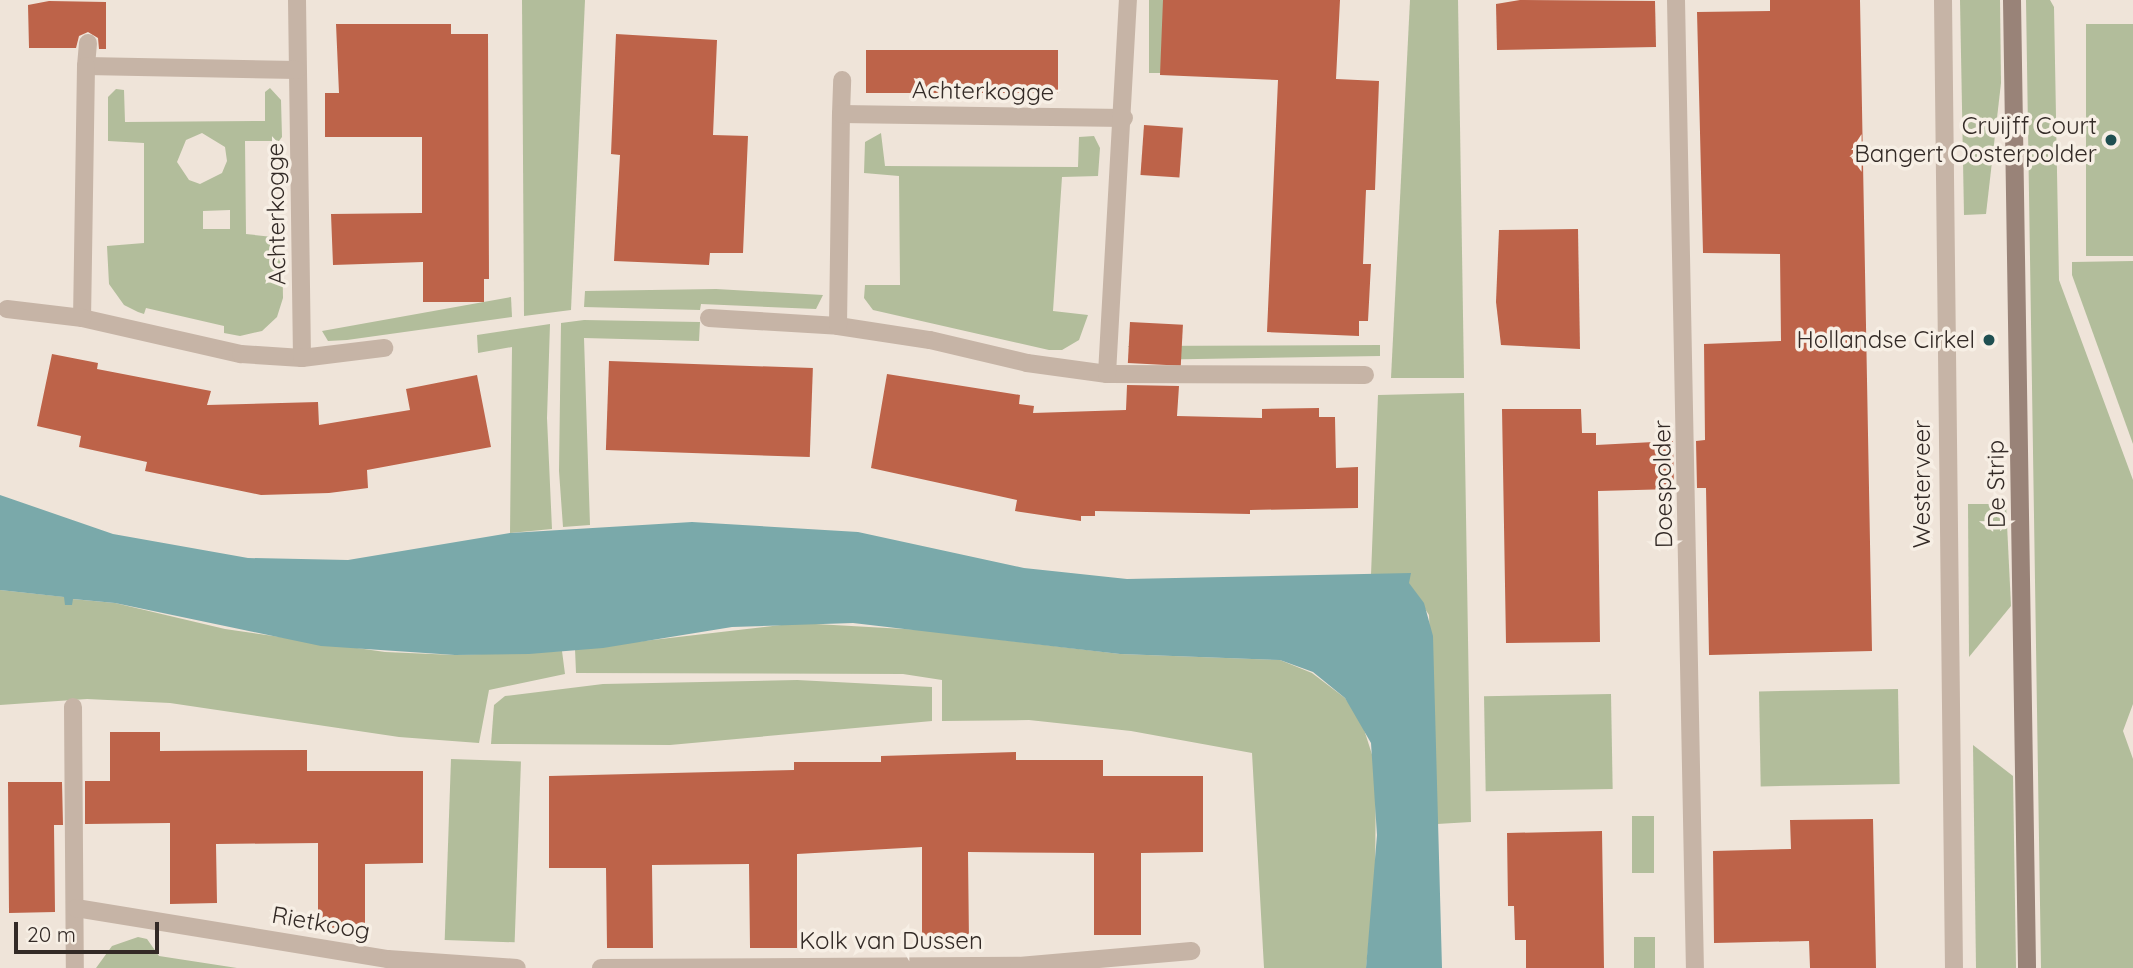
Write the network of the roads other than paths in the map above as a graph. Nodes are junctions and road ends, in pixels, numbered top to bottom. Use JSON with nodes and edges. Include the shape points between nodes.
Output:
{"nodes":[{"id":1,"x":297,"y":0,"type":"edge"},
{"id":2,"x":1128,"y":0,"type":"edge"},
{"id":3,"x":1676,"y":0,"type":"edge"},
{"id":4,"x":1943,"y":0,"type":"edge"},
{"id":5,"x":2012,"y":0,"type":"edge"},
{"id":6,"x":88,"y":43,"type":"dead end"},
{"id":7,"x":86,"y":66,"type":"junction"},
{"id":8,"x":297,"y":70,"type":"junction"},
{"id":9,"x":842,"y":80,"type":"dead end"},
{"id":10,"x":841,"y":114,"type":"junction"},
{"id":11,"x":1124,"y":118,"type":"junction"},
{"id":12,"x":7,"y":309,"type":"dead end"},
{"id":13,"x":82,"y":318,"type":"junction"},
{"id":14,"x":709,"y":318,"type":"dead end"},
{"id":15,"x":838,"y":326,"type":"junction"},
{"id":16,"x":384,"y":348,"type":"dead end"},
{"id":17,"x":302,"y":358,"type":"junction"},
{"id":18,"x":1107,"y":374,"type":"junction"},
{"id":19,"x":1365,"y":374,"type":"dead end"},
{"id":20,"x":73,"y":707,"type":"dead end"},
{"id":21,"x":76,"y":908,"type":"junction"},
{"id":22,"x":1191,"y":951,"type":"dead end"},
{"id":23,"x":763,"y":967,"type":"edge"},
{"id":24,"x":1019,"y":967,"type":"edge"},
{"id":25,"x":75,"y":968,"type":"edge"},
{"id":26,"x":517,"y":968,"type":"edge"},
{"id":27,"x":601,"y":968,"type":"edge"},
{"id":28,"x":1695,"y":968,"type":"edge"},
{"id":29,"x":1954,"y":968,"type":"edge"},
{"id":30,"x":2027,"y":968,"type":"edge"}],
"edges":[{"from":1,"to":8,"type":"street","name":"Achterkogge"},
{"from":2,"to":11,"type":"street"},
{"from":3,"to":28,"type":"street","name":"Doespolder"},
{"from":4,"to":29,"type":"street","name":"Westerveer"},
{"from":5,"to":30,"type":"street","name":"De Strip"},
{"from":6,"to":7,"type":"street"},
{"from":7,"to":8,"type":"street"},
{"from":7,"to":13,"type":"street"},
{"from":8,"to":17,"type":"street","name":"Achterkogge"},
{"from":9,"to":10,"type":"street"},
{"from":10,"to":11,"type":"street","name":"Achterkogge"},
{"from":10,"to":15,"type":"street"},
{"from":11,"to":18,"type":"street"},
{"from":12,"to":13,"type":"street"},
{"from":13,"to":17,"type":"street","via":[[241,354]]},
{"from":14,"to":15,"type":"street"},
{"from":15,"to":18,"type":"street"},
{"from":16,"to":17,"type":"street"},
{"from":18,"to":19,"type":"street"},
{"from":20,"to":21,"type":"street"},
{"from":21,"to":25,"type":"street"},
{"from":21,"to":26,"type":"street","name":"Rietkoog","via":[[388,959]]},
{"from":22,"to":24,"type":"street","name":"Kolk van Dussen"},
{"from":23,"to":24,"type":"street","name":"Kolk van Dussen"},
{"from":23,"to":27,"type":"street","name":"Kolk van Dussen"}]}
